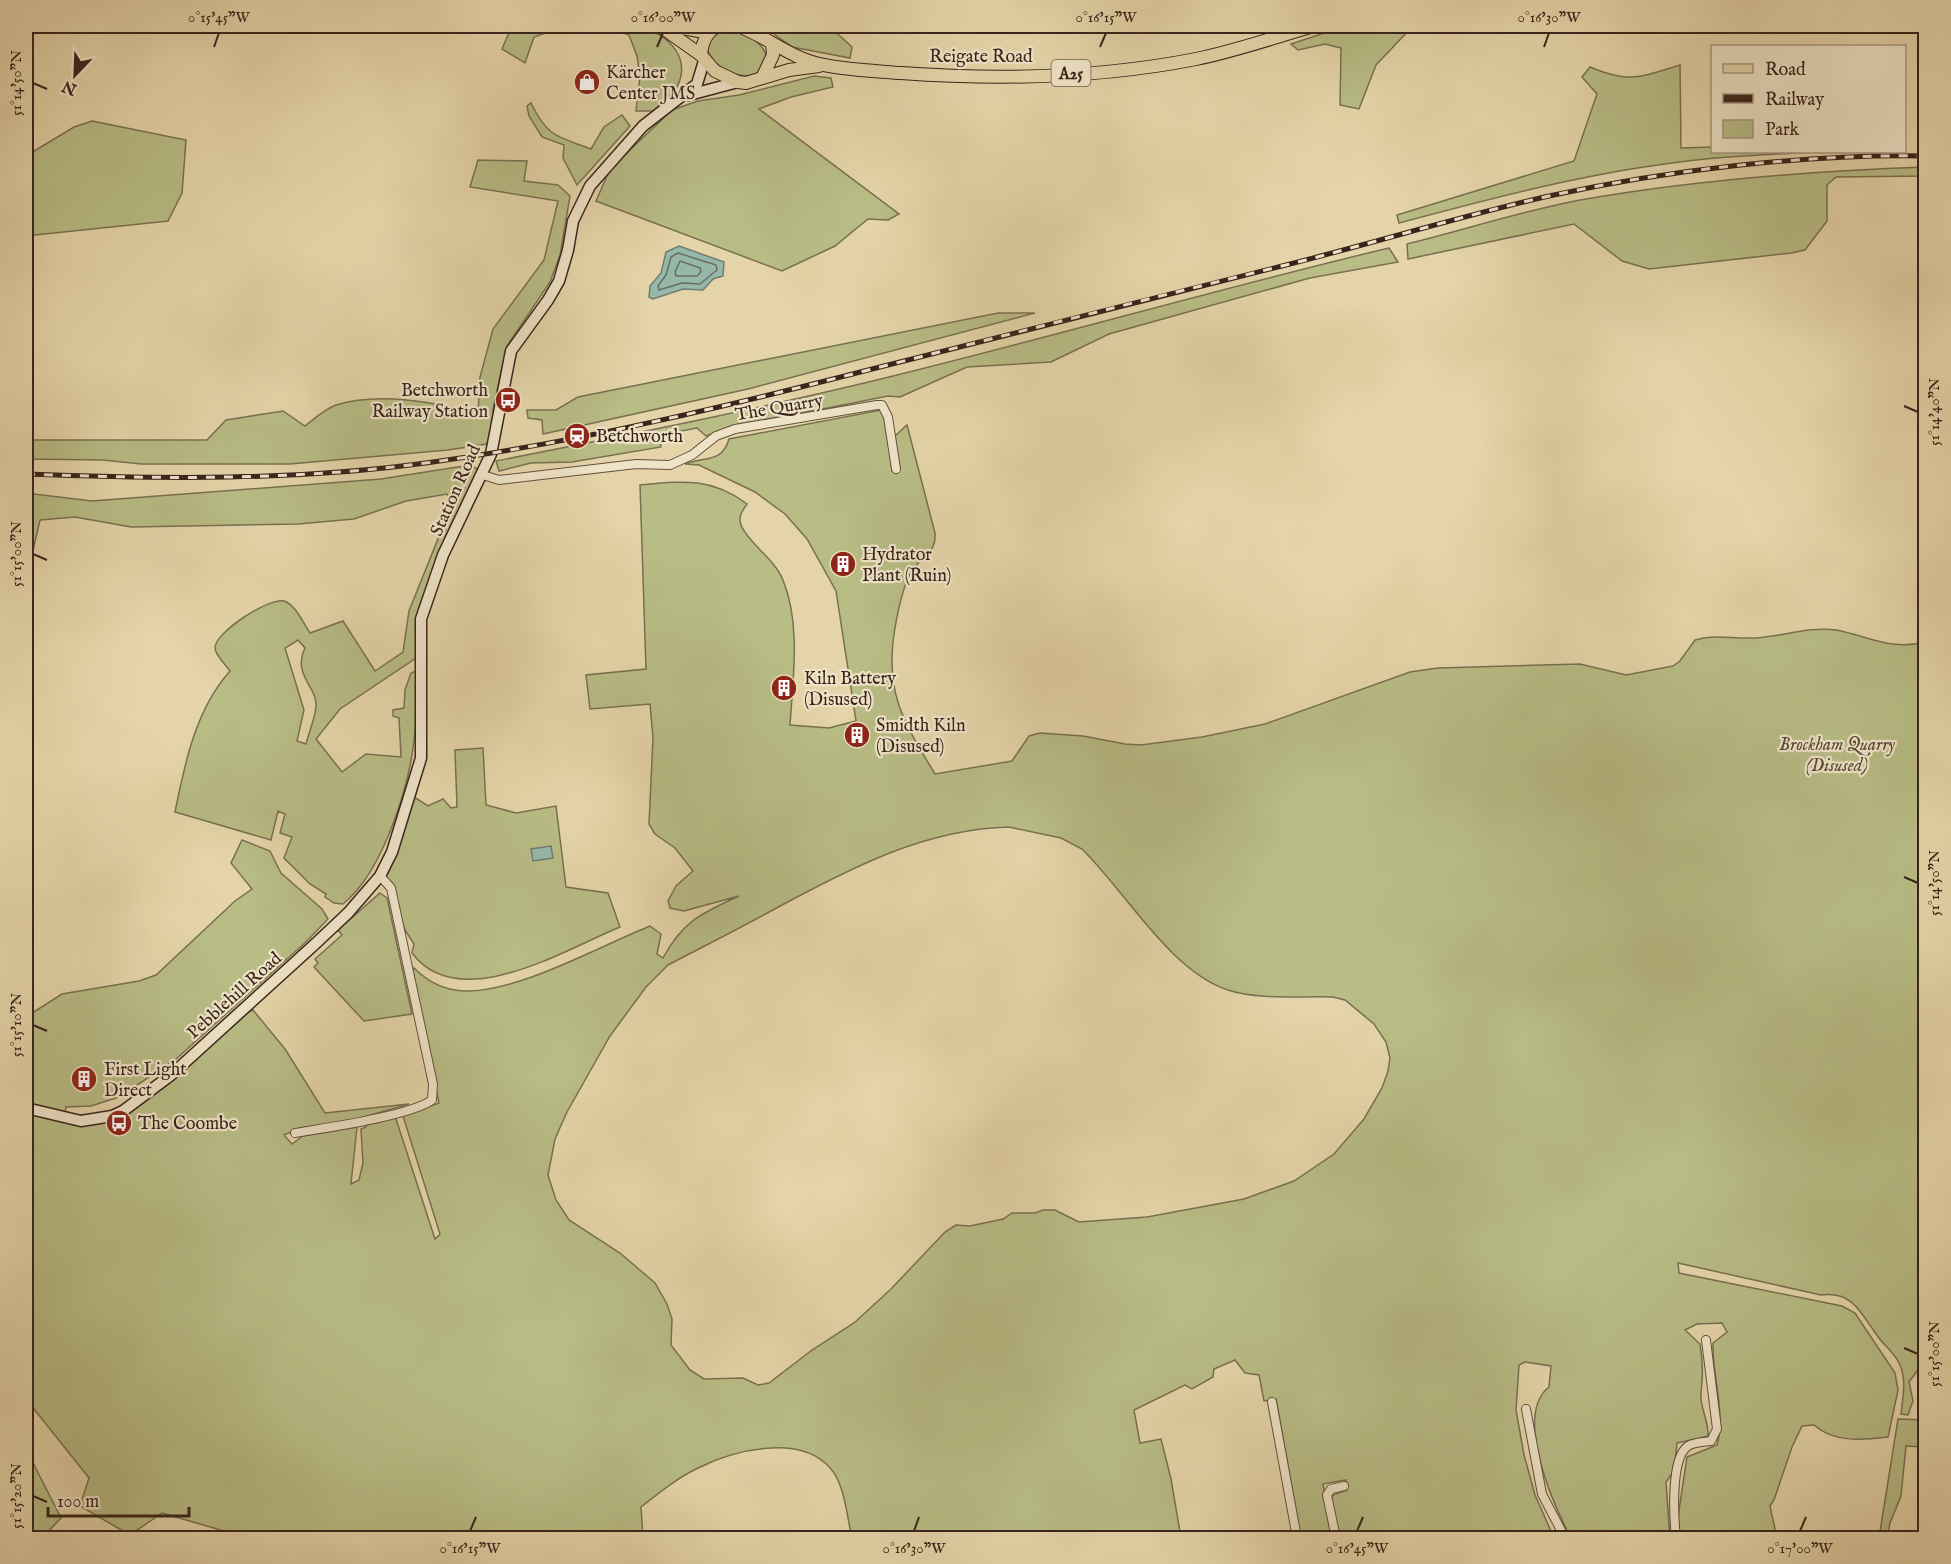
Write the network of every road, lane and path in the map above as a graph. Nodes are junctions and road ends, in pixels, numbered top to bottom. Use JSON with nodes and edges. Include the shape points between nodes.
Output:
{"nodes":[{"id":1,"x":660,"y":26,"type":"edge"},
{"id":2,"x":670,"y":26,"type":"edge"},
{"id":3,"x":738,"y":26,"type":"edge"},
{"id":4,"x":1314,"y":26,"type":"edge"},
{"id":5,"x":714,"y":27,"type":"edge"},
{"id":6,"x":754,"y":29,"type":"edge"},
{"id":7,"x":771,"y":44,"type":"junction"},
{"id":8,"x":703,"y":58,"type":"junction"},
{"id":9,"x":823,"y":65,"type":"junction"},
{"id":10,"x":762,"y":78,"type":"junction"},
{"id":11,"x":738,"y":82,"type":"junction"},
{"id":12,"x":683,"y":97,"type":"junction"},
{"id":13,"x":896,"y":469,"type":"dead end"},
{"id":14,"x":483,"y":475,"type":"junction"},
{"id":15,"x":380,"y":876,"type":"junction"},
{"id":16,"x":26,"y":1108,"type":"edge"},
{"id":17,"x":295,"y":1133,"type":"dead end"},
{"id":18,"x":1706,"y":1340,"type":"dead end"},
{"id":19,"x":1272,"y":1402,"type":"dead end"},
{"id":20,"x":1526,"y":1409,"type":"dead end"},
{"id":21,"x":1344,"y":1486,"type":"dead end"},
{"id":22,"x":1297,"y":1539,"type":"edge"},
{"id":23,"x":1336,"y":1539,"type":"edge"},
{"id":24,"x":1565,"y":1539,"type":"edge"},
{"id":25,"x":1676,"y":1539,"type":"edge"}],
"edges":[{"from":1,"to":8,"type":"main road"},
{"from":2,"to":5,"type":"main road","via":[[699,31]]},
{"from":3,"to":6,"type":"main road","name":"Reigate Road"},
{"from":4,"to":9,"type":"main road","name":"Reigate Road","number":"A25","via":[[1194,59],[1097,72],[1000,77]]},
{"from":5,"to":8,"type":"main road","via":[[702,46]]},
{"from":6,"to":7,"type":"main road","name":"Reigate Road"},
{"from":7,"to":9,"type":"main road","name":"Reigate Road","number":"A25"},
{"from":7,"to":10,"type":"main road","via":[[773,55]]},
{"from":8,"to":11,"type":"main road","via":[[715,71]]},
{"from":8,"to":12,"type":"main road","name":"Station Road","via":[[697,84]]},
{"from":9,"to":10,"type":"main road","name":"Reigate Road","number":"A25"},
{"from":10,"to":11,"type":"main road","name":"Reigate Road"},
{"from":11,"to":12,"type":"main road","name":"Station Road"},
{"from":12,"to":14,"type":"main road","name":"Station Road","via":[[643,126],[590,186],[573,221],[559,281],[511,351],[495,440]]},
{"from":13,"to":14,"type":"street","name":"The Quarry","via":[[888,417],[882,405],[877,405],[735,429],[716,436],[670,465],[636,464],[499,480]]},
{"from":14,"to":15,"type":"main road","name":"Station Road","via":[[444,555],[421,619],[422,758],[392,852]]},
{"from":15,"to":16,"type":"main road","name":"Pebblehill Road","via":[[314,945],[171,1074],[123,1111],[81,1121]]},
{"from":15,"to":17,"type":"street","via":[[391,888],[433,1084],[432,1100],[399,1112]]},
{"from":18,"to":25,"type":"street","via":[[1717,1429],[1712,1441],[1689,1445],[1683,1452],[1674,1486]]},
{"from":19,"to":22,"type":"street"},
{"from":20,"to":24,"type":"street","via":[[1542,1494]]},
{"from":21,"to":23,"type":"street","via":[[1331,1489],[1328,1495]]}]}
